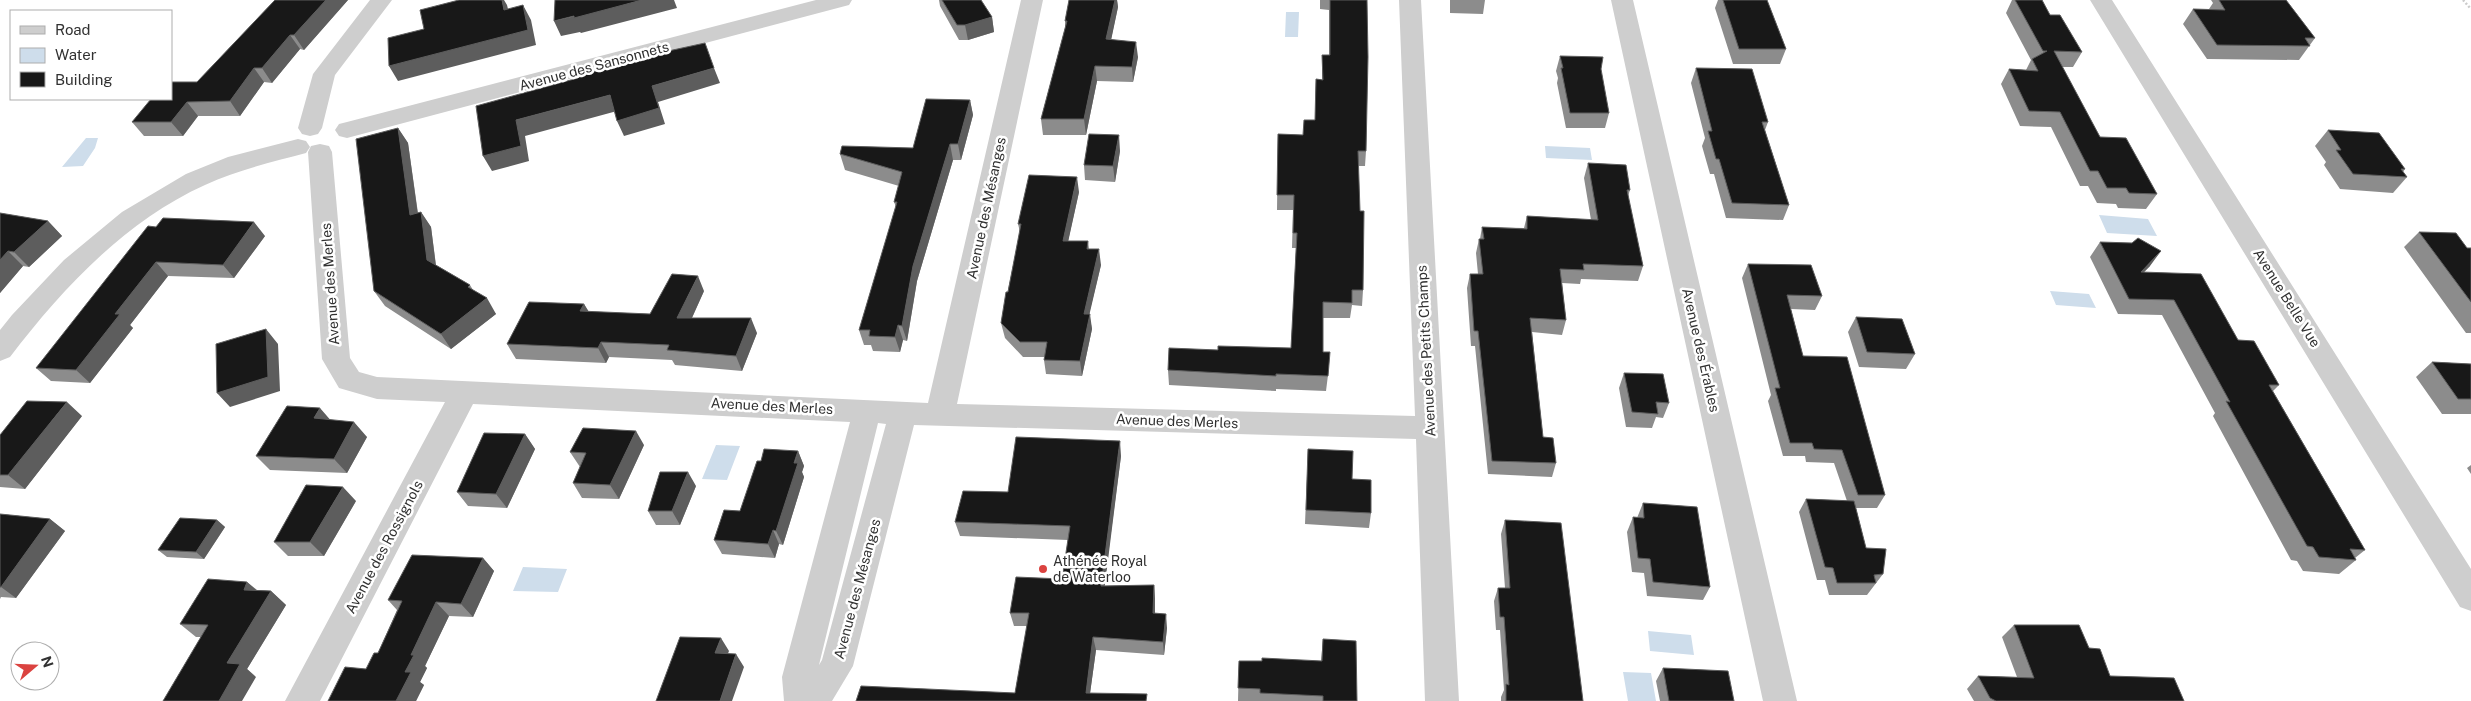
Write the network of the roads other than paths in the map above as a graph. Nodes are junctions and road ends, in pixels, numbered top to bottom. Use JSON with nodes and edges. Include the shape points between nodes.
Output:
{"nodes":[{"id":1,"x":381,"y":0,"type":"edge"},
{"id":2,"x":841,"y":0,"type":"edge"},
{"id":3,"x":1031,"y":0,"type":"edge"},
{"id":4,"x":1410,"y":0,"type":"edge"},
{"id":5,"x":1622,"y":0,"type":"edge"},
{"id":6,"x":2101,"y":0,"type":"edge"},
{"id":7,"x":310,"y":142,"type":"junction"},
{"id":8,"x":0,"y":350,"type":"edge"},
{"id":9,"x":465,"y":392,"type":"junction"},
{"id":10,"x":867,"y":410,"type":"junction"},
{"id":11,"x":903,"y":412,"type":"junction"},
{"id":12,"x":940,"y":414,"type":"junction"},
{"id":13,"x":1429,"y":428,"type":"junction"},
{"id":14,"x":2471,"y":597,"type":"edge"},
{"id":15,"x":302,"y":701,"type":"edge"},
{"id":16,"x":801,"y":701,"type":"edge"},
{"id":17,"x":812,"y":701,"type":"edge"},
{"id":18,"x":1442,"y":701,"type":"edge"},
{"id":19,"x":1780,"y":701,"type":"edge"}],
"edges":[{"from":1,"to":7,"type":"street","name":"Avenue des Merles","via":[[324,74],[314,107]]},
{"from":2,"to":7,"type":"street","name":"Avenue des Sansonnets","via":[[347,130],[337,145]]},
{"from":3,"to":12,"type":"street","name":"Avenue des Mésanges"},
{"from":4,"to":13,"type":"street","name":"Avenue des Petits Champs"},
{"from":5,"to":19,"type":"street","name":"Avenue des Érables"},
{"from":6,"to":14,"type":"street","name":"Avenue Belle Vue"},
{"from":7,"to":8,"type":"street","via":[[227,166],[188,183],[137,214],[78,260]]},
{"from":7,"to":9,"type":"street","name":"Avenue des Merles","via":[[336,359],[348,380],[377,388]]},
{"from":9,"to":10,"type":"street","name":"Avenue des Merles"},
{"from":9,"to":15,"type":"street","name":"Avenue des Rossignols"},
{"from":10,"to":11,"type":"street","name":"Avenue des Merles"},
{"from":10,"to":16,"type":"street","via":[[799,677]]},
{"from":11,"to":12,"type":"street","name":"Avenue des Merles"},
{"from":11,"to":17,"type":"street","name":"Avenue des Mésanges","via":[[837,666]]},
{"from":12,"to":13,"type":"street","name":"Avenue des Merles"},
{"from":13,"to":18,"type":"street","name":"Avenue des Petits Champs"}]}
